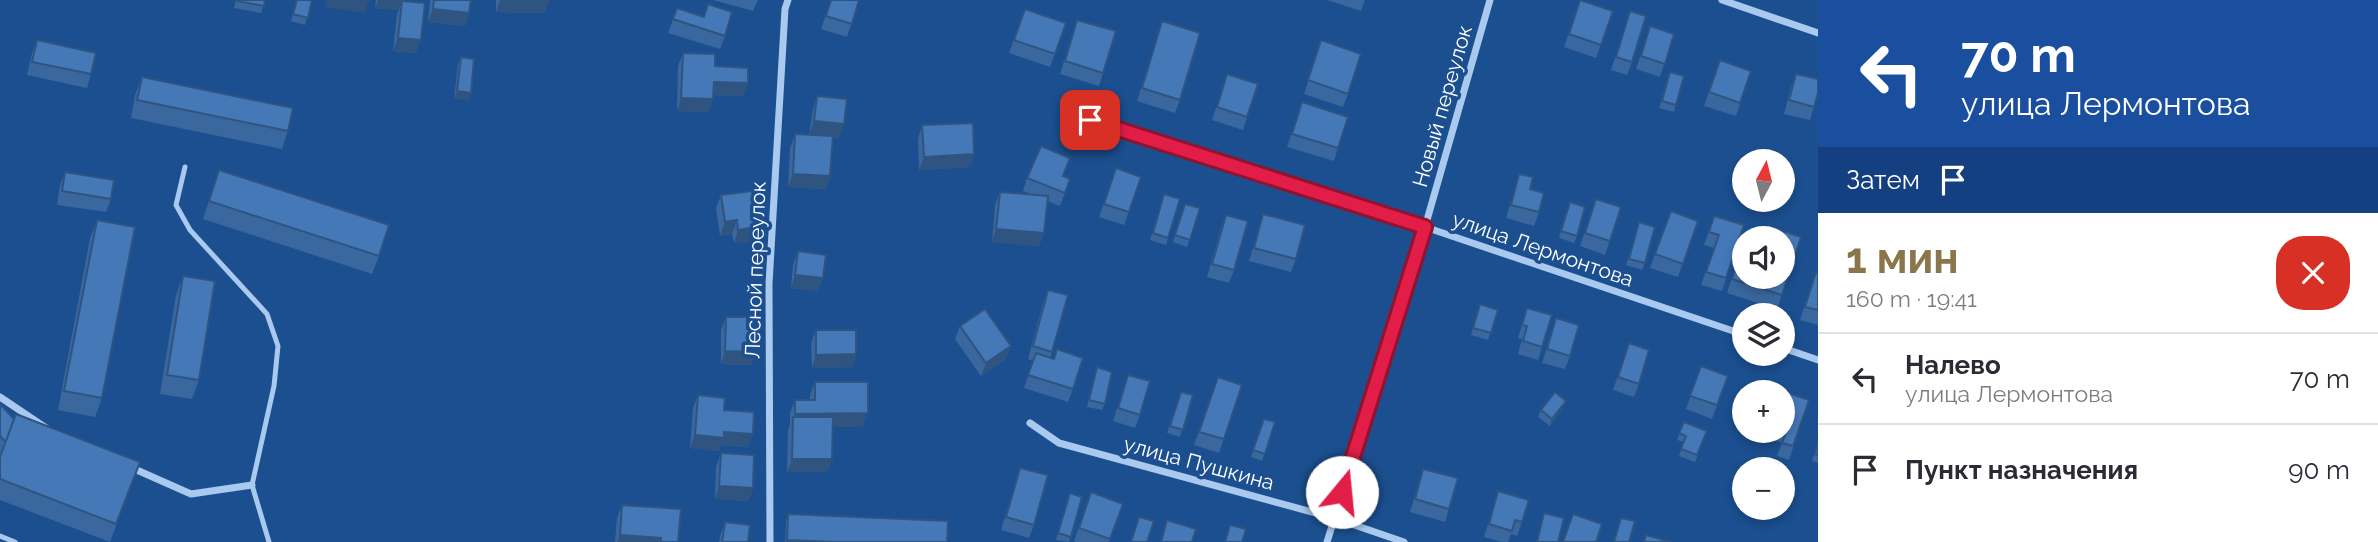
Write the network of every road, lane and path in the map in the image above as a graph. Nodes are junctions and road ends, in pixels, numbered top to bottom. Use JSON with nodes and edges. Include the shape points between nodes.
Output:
{"nodes":[{"id":1,"x":788,"y":0,"type":"edge"},
{"id":2,"x":1490,"y":0,"type":"edge"},
{"id":3,"x":1722,"y":0,"type":"edge"},
{"id":4,"x":1818,"y":33,"type":"edge"},
{"id":5,"x":1090,"y":120,"type":"dead end"},
{"id":6,"x":185,"y":167,"type":"dead end"},
{"id":7,"x":1425,"y":227,"type":"junction"},
{"id":8,"x":1732,"y":331,"type":"edge"},
{"id":9,"x":1795,"y":352,"type":"edge"},
{"id":10,"x":1818,"y":360,"type":"edge"},
{"id":11,"x":0,"y":397,"type":"edge"},
{"id":12,"x":1030,"y":423,"type":"dead end"},
{"id":13,"x":49,"y":430,"type":"edge"},
{"id":14,"x":119,"y":462,"type":"edge"},
{"id":15,"x":252,"y":485,"type":"junction"},
{"id":16,"x":1334,"y":518,"type":"junction"},
{"id":17,"x":0,"y":536,"type":"edge"},
{"id":18,"x":15,"y":542,"type":"edge"},
{"id":19,"x":270,"y":542,"type":"edge"},
{"id":20,"x":770,"y":542,"type":"edge"},
{"id":21,"x":1327,"y":542,"type":"edge"},
{"id":22,"x":1404,"y":542,"type":"edge"}],
"edges":[{"from":1,"to":20,"type":"street","name":"Лесной переулок","via":[[769,284]]},
{"from":2,"to":7,"type":"street","name":"Новый переулок"},
{"from":3,"to":4,"type":"street"},
{"from":5,"to":7,"type":"street","name":"улица Лермонтова"},
{"from":6,"to":15,"type":"lane","via":[[176,205],[190,230],[267,314],[278,346]]},
{"from":7,"to":8,"type":"street","name":"улица Лермонтова"},
{"from":7,"to":16,"type":"street","name":"Новый переулок"},
{"from":9,"to":10,"type":"street"},
{"from":11,"to":13,"type":"street"},
{"from":12,"to":16,"type":"street","name":"улица Пушкина","via":[[1059,443]]},
{"from":14,"to":15,"type":"street","via":[[191,494]]},
{"from":15,"to":19,"type":"lane"},
{"from":16,"to":21,"type":"street","name":"Новый переулок"},
{"from":16,"to":22,"type":"street","name":"улица Пушкина"},
{"from":17,"to":18,"type":"lane"}]}
